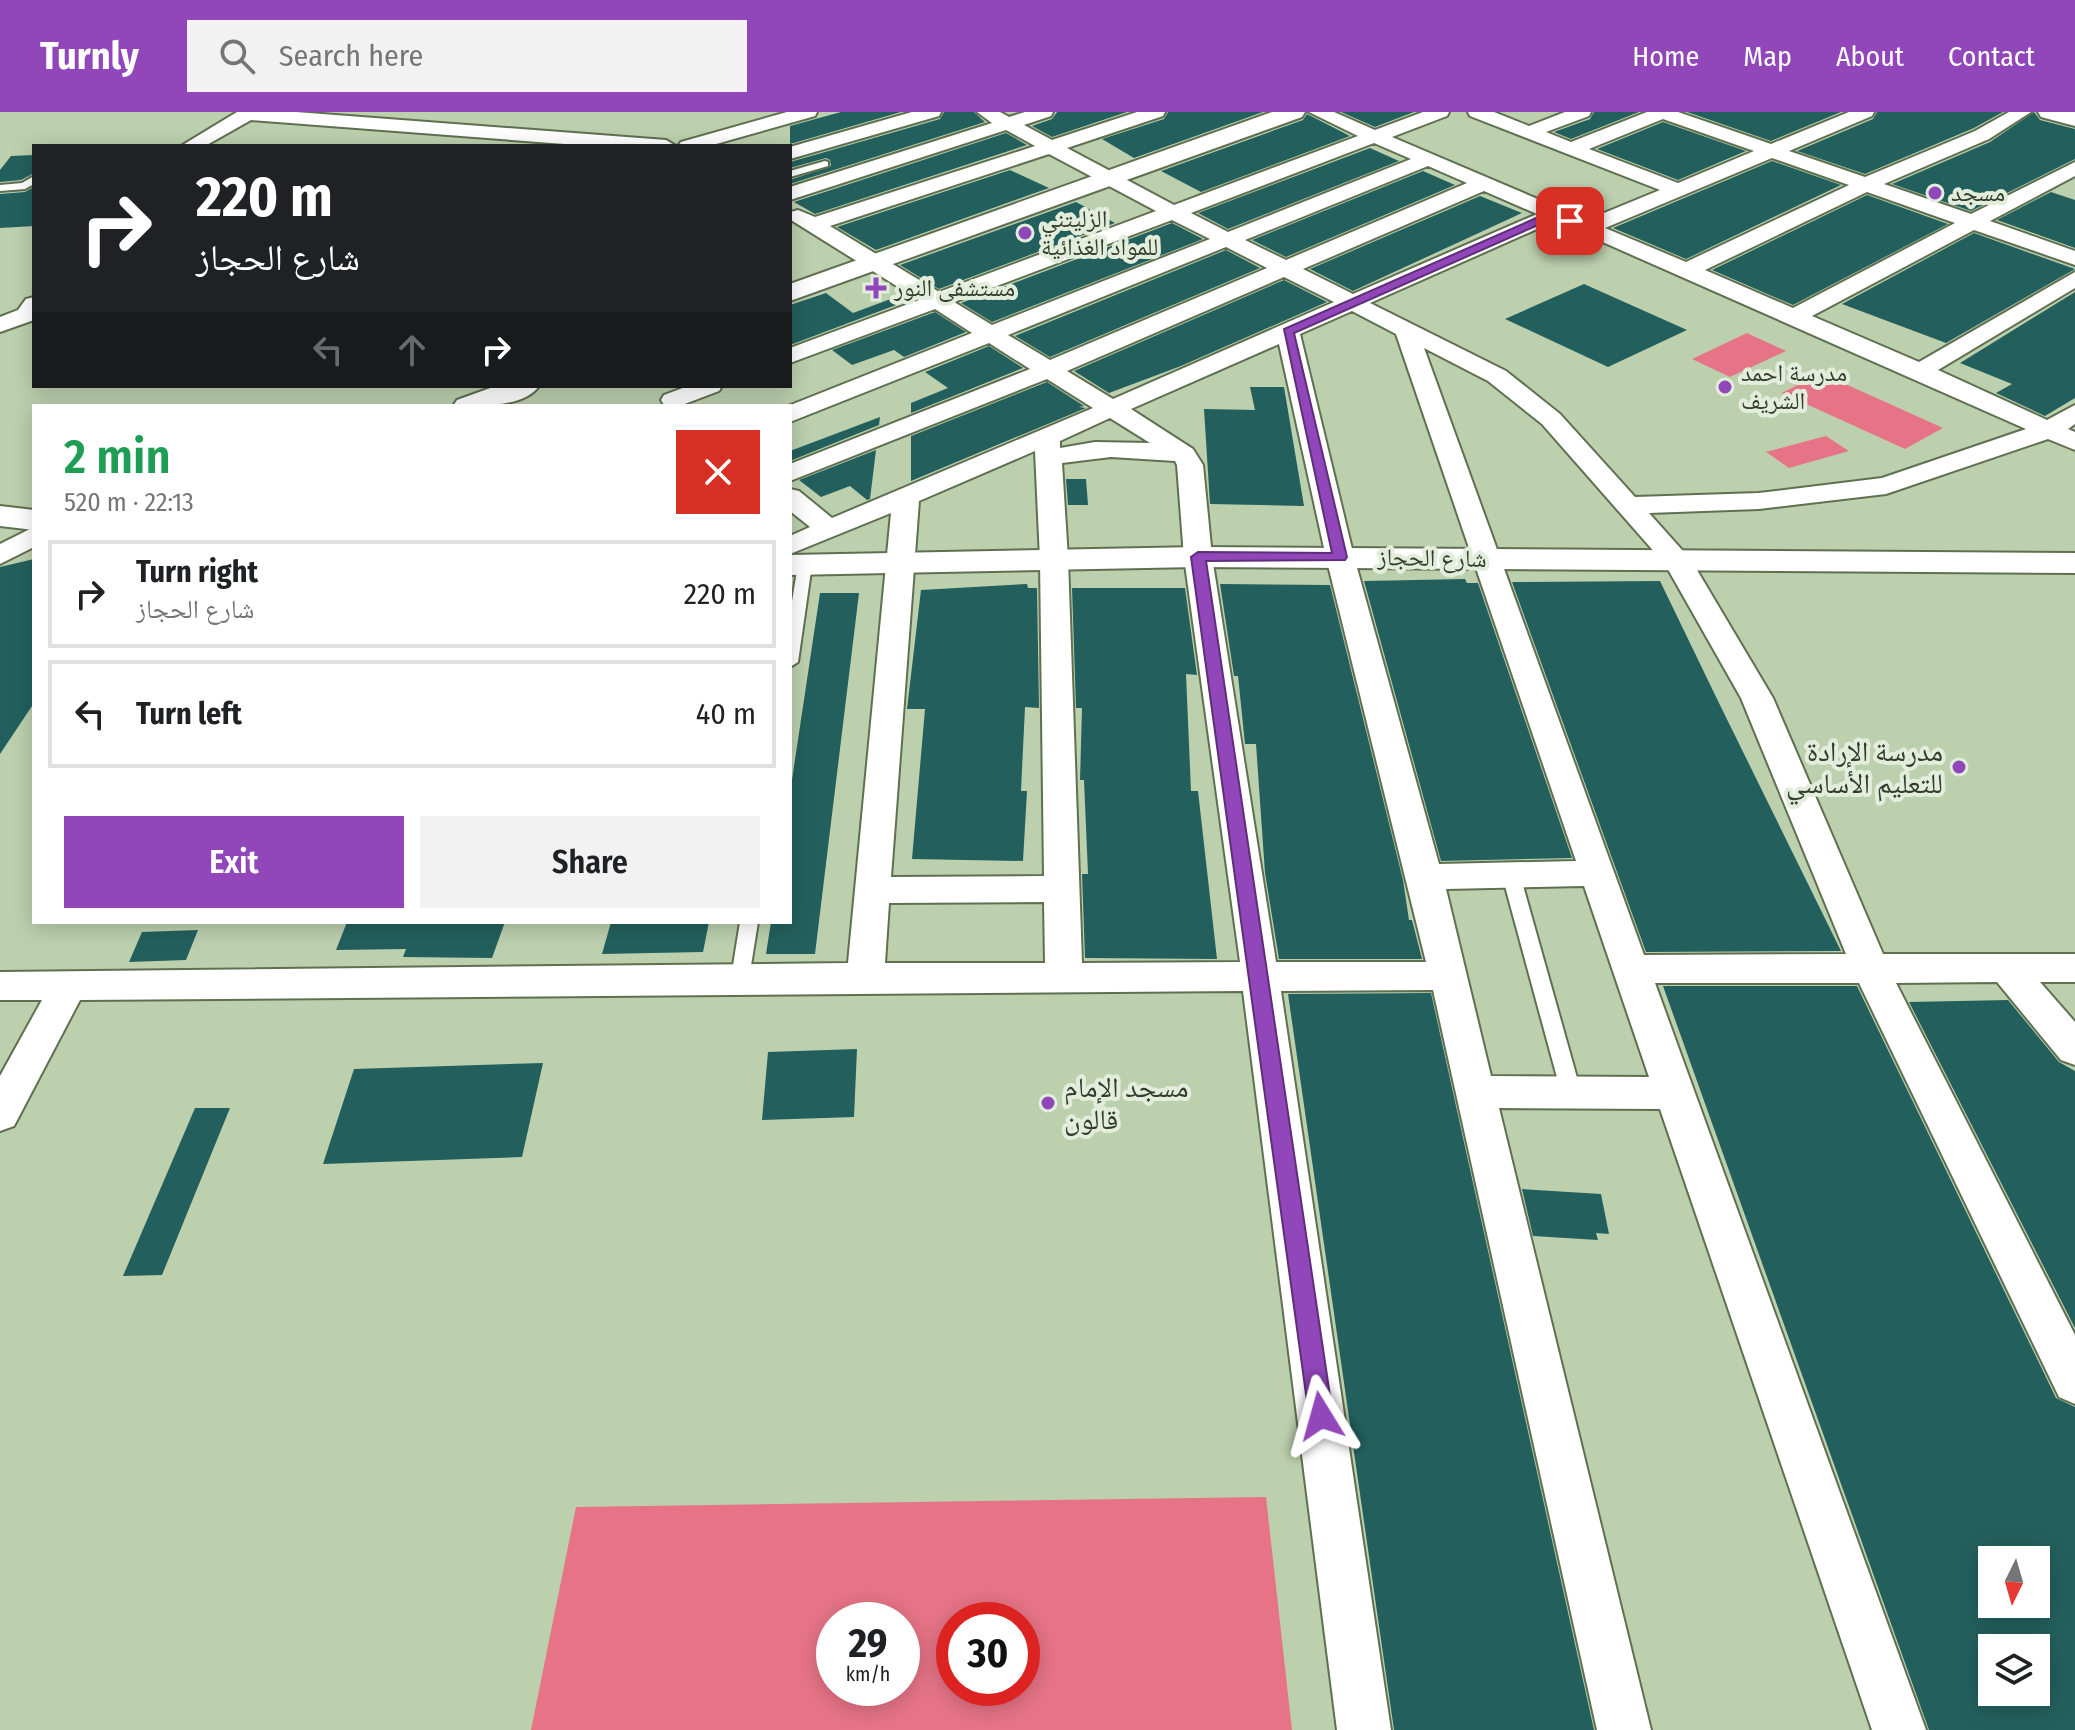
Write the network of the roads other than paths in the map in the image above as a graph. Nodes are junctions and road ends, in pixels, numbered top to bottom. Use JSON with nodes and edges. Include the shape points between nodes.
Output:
{"nodes":[{"id":1,"x":808,"y":112,"type":"edge"},
{"id":2,"x":932,"y":112,"type":"edge"},
{"id":3,"x":1044,"y":112,"type":"edge"},
{"id":4,"x":1156,"y":112,"type":"edge"},
{"id":5,"x":1294,"y":112,"type":"edge"},
{"id":6,"x":1318,"y":112,"type":"edge"},
{"id":7,"x":1440,"y":112,"type":"edge"},
{"id":8,"x":1477,"y":112,"type":"edge"},
{"id":9,"x":1582,"y":112,"type":"edge"},
{"id":10,"x":1662,"y":112,"type":"edge"},
{"id":11,"x":1865,"y":112,"type":"edge"},
{"id":12,"x":2022,"y":112,"type":"edge"},
{"id":13,"x":2049,"y":112,"type":"edge"},
{"id":14,"x":250,"y":113,"type":"edge"},
{"id":15,"x":997,"y":118,"type":"edge"},
{"id":16,"x":2075,"y":119,"type":"edge"},
{"id":17,"x":572,"y":121,"type":"dead end"},
{"id":18,"x":1530,"y":132,"type":"junction"},
{"id":19,"x":1372,"y":137,"type":"junction"},
{"id":20,"x":551,"y":142,"type":"edge"},
{"id":21,"x":195,"y":144,"type":"edge"},
{"id":22,"x":608,"y":144,"type":"edge"},
{"id":23,"x":695,"y":144,"type":"edge"},
{"id":24,"x":1051,"y":147,"type":"junction"},
{"id":25,"x":1573,"y":148,"type":"junction"},
{"id":26,"x":1768,"y":151,"type":"junction"},
{"id":27,"x":792,"y":152,"type":"edge"},
{"id":28,"x":1426,"y":160,"type":"junction"},
{"id":29,"x":825,"y":164,"type":"dead end"},
{"id":30,"x":2075,"y":168,"type":"edge"},
{"id":31,"x":792,"y":173,"type":"edge"},
{"id":32,"x":1109,"y":179,"type":"junction"},
{"id":33,"x":1483,"y":184,"type":"junction"},
{"id":34,"x":1867,"y":184,"type":"junction"},
{"id":35,"x":31,"y":186,"type":"edge"},
{"id":36,"x":0,"y":188,"type":"edge"},
{"id":37,"x":1676,"y":189,"type":"junction"},
{"id":38,"x":792,"y":193,"type":"edge"},
{"id":39,"x":1171,"y":211,"type":"junction"},
{"id":40,"x":792,"y":212,"type":"edge"},
{"id":41,"x":1554,"y":214,"type":"junction"},
{"id":42,"x":1971,"y":221,"type":"junction"},
{"id":43,"x":813,"y":225,"type":"junction"},
{"id":44,"x":1587,"y":228,"type":"junction"},
{"id":45,"x":1228,"y":239,"type":"junction"},
{"id":46,"x":2075,"y":258,"type":"edge"},
{"id":47,"x":870,"y":260,"type":"junction"},
{"id":48,"x":1286,"y":267,"type":"junction"},
{"id":49,"x":1686,"y":271,"type":"junction"},
{"id":50,"x":2075,"y":279,"type":"edge"},
{"id":51,"x":792,"y":292,"type":"edge"},
{"id":52,"x":939,"y":301,"type":"junction"},
{"id":53,"x":1355,"y":302,"type":"junction"},
{"id":54,"x":32,"y":307,"type":"edge"},
{"id":55,"x":1793,"y":317,"type":"junction"},
{"id":56,"x":0,"y":325,"type":"edge"},
{"id":57,"x":1405,"y":327,"type":"junction"},
{"id":58,"x":1288,"y":332,"type":"junction"},
{"id":59,"x":993,"y":335,"type":"junction"},
{"id":60,"x":792,"y":355,"type":"edge"},
{"id":61,"x":1050,"y":369,"type":"junction"},
{"id":62,"x":1920,"y":371,"type":"junction"},
{"id":63,"x":1497,"y":376,"type":"junction"},
{"id":64,"x":1426,"y":387,"type":"junction"},
{"id":65,"x":518,"y":388,"type":"edge"},
{"id":66,"x":703,"y":388,"type":"edge"},
{"id":67,"x":670,"y":397,"type":"edge"},
{"id":68,"x":474,"y":404,"type":"edge"},
{"id":69,"x":1113,"y":408,"type":"junction"},
{"id":70,"x":792,"y":413,"type":"edge"},
{"id":71,"x":2075,"y":413,"type":"edge"},
{"id":72,"x":2049,"y":430,"type":"junction"},
{"id":73,"x":2075,"y":442,"type":"edge"},
{"id":74,"x":1047,"y":449,"type":"junction"},
{"id":75,"x":1184,"y":454,"type":"junction"},
{"id":76,"x":792,"y":472,"type":"edge"},
{"id":77,"x":906,"y":498,"type":"junction"},
{"id":78,"x":792,"y":499,"type":"edge"},
{"id":79,"x":1630,"y":505,"type":"junction"},
{"id":80,"x":0,"y":516,"type":"edge"},
{"id":81,"x":32,"y":520,"type":"edge"},
{"id":82,"x":829,"y":529,"type":"junction"},
{"id":83,"x":32,"y":536,"type":"edge"},
{"id":84,"x":0,"y":556,"type":"edge"},
{"id":85,"x":1198,"y":557,"type":"junction"},
{"id":86,"x":1340,"y":557,"type":"junction"},
{"id":87,"x":795,"y":558,"type":"edge"},
{"id":88,"x":1485,"y":558,"type":"junction"},
{"id":89,"x":1054,"y":559,"type":"junction"},
{"id":90,"x":1677,"y":560,"type":"junction"},
{"id":91,"x":900,"y":562,"type":"junction"},
{"id":92,"x":2075,"y":563,"type":"edge"},
{"id":93,"x":792,"y":620,"type":"edge"},
{"id":94,"x":1597,"y":873,"type":"junction"},
{"id":95,"x":1511,"y":875,"type":"junction"},
{"id":96,"x":1425,"y":877,"type":"junction"},
{"id":97,"x":1062,"y":889,"type":"junction"},
{"id":98,"x":871,"y":890,"type":"junction"},
{"id":99,"x":749,"y":924,"type":"edge"},
{"id":100,"x":2075,"y":968,"type":"edge"},
{"id":101,"x":1633,"y":969,"type":"junction"},
{"id":102,"x":1871,"y":969,"type":"junction"},
{"id":103,"x":2007,"y":969,"type":"junction"},
{"id":104,"x":1064,"y":976,"type":"junction"},
{"id":105,"x":1260,"y":976,"type":"junction"},
{"id":106,"x":1448,"y":976,"type":"junction"},
{"id":107,"x":865,"y":977,"type":"junction"},
{"id":108,"x":740,"y":978,"type":"junction"},
{"id":109,"x":69,"y":984,"type":"junction"},
{"id":110,"x":0,"y":986,"type":"edge"},
{"id":111,"x":2075,"y":1049,"type":"edge"},
{"id":112,"x":1476,"y":1092,"type":"junction"},
{"id":113,"x":1571,"y":1092,"type":"junction"},
{"id":114,"x":1674,"y":1093,"type":"junction"},
{"id":115,"x":0,"y":1114,"type":"edge"},
{"id":116,"x":2075,"y":1382,"type":"edge"},
{"id":117,"x":1364,"y":1730,"type":"edge"},
{"id":118,"x":1624,"y":1730,"type":"edge"},
{"id":119,"x":1899,"y":1730,"type":"edge"}],
"edges":[{"from":1,"to":23,"type":"street"},
{"from":2,"to":27,"type":"street"},
{"from":3,"to":15,"type":"street"},
{"from":4,"to":24,"type":"street"},
{"from":5,"to":32,"type":"main road"},
{"from":6,"to":19,"type":"street"},
{"from":7,"to":19,"type":"street"},
{"from":8,"to":18,"type":"street"},
{"from":9,"to":18,"type":"street"},
{"from":10,"to":25,"type":"street"},
{"from":10,"to":26,"type":"street"},
{"from":11,"to":26,"type":"street"},
{"from":12,"to":34,"type":"street","via":[[1982,135]]},
{"from":13,"to":16,"type":"main road"},
{"from":14,"to":20,"type":"street"},
{"from":14,"to":21,"type":"street"},
{"from":15,"to":24,"type":"street"},
{"from":15,"to":38,"type":"street"},
{"from":17,"to":20,"type":"street"},
{"from":18,"to":25,"type":"street"},
{"from":19,"to":28,"type":"street"},
{"from":19,"to":39,"type":"street"},
{"from":20,"to":22,"type":"street"},
{"from":24,"to":32,"type":"street"},
{"from":24,"to":43,"type":"street"},
{"from":25,"to":37,"type":"street"},
{"from":26,"to":34,"type":"street"},
{"from":26,"to":37,"type":"street"},
{"from":28,"to":33,"type":"street"},
{"from":28,"to":45,"type":"street"},
{"from":29,"to":31,"type":"lane"},
{"from":30,"to":42,"type":"street"},
{"from":32,"to":39,"type":"street"},
{"from":32,"to":47,"type":"main road"},
{"from":33,"to":41,"type":"street"},
{"from":33,"to":48,"type":"street"},
{"from":34,"to":42,"type":"street"},
{"from":34,"to":49,"type":"street"},
{"from":35,"to":36,"type":"lane"},
{"from":37,"to":44,"type":"street"},
{"from":39,"to":45,"type":"street"},
{"from":39,"to":52,"type":"street"},
{"from":40,"to":43,"type":"street"},
{"from":41,"to":44,"type":"street"},
{"from":41,"to":53,"type":"street"},
{"from":42,"to":46,"type":"street"},
{"from":42,"to":55,"type":"street"},
{"from":43,"to":47,"type":"street"},
{"from":44,"to":49,"type":"street"},
{"from":45,"to":48,"type":"street"},
{"from":45,"to":59,"type":"street"},
{"from":47,"to":51,"type":"main road"},
{"from":47,"to":52,"type":"street"},
{"from":48,"to":53,"type":"street"},
{"from":48,"to":61,"type":"street"},
{"from":49,"to":55,"type":"street"},
{"from":50,"to":62,"type":"street"},
{"from":52,"to":59,"type":"street"},
{"from":52,"to":60,"type":"street"},
{"from":53,"to":57,"type":"street"},
{"from":53,"to":58,"type":"street"},
{"from":54,"to":56,"type":"street","via":[[26,315]]},
{"from":55,"to":62,"type":"street"},
{"from":57,"to":63,"type":"street"},
{"from":57,"to":64,"type":"street"},
{"from":58,"to":69,"type":"street"},
{"from":58,"to":86,"type":"street"},
{"from":59,"to":61,"type":"street"},
{"from":59,"to":70,"type":"street"},
{"from":61,"to":69,"type":"street"},
{"from":61,"to":76,"type":"street"},
{"from":62,"to":72,"type":"street"},
{"from":63,"to":64,"type":"street","via":[[1466,374]]},
{"from":63,"to":79,"type":"street","via":[[1551,419]]},
{"from":64,"to":88,"type":"street"},
{"from":65,"to":68,"type":"main road"},
{"from":66,"to":67,"type":"street"},
{"from":69,"to":74,"type":"street"},
{"from":69,"to":75,"type":"street"},
{"from":71,"to":72,"type":"street"},
{"from":72,"to":73,"type":"street"},
{"from":72,"to":79,"type":"street","via":[[1886,486],[1759,501]]},
{"from":74,"to":75,"type":"street"},
{"from":74,"to":77,"type":"street"},
{"from":74,"to":89,"type":"street"},
{"from":75,"to":85,"type":"street","via":[[1190,465]]},
{"from":77,"to":82,"type":"street"},
{"from":77,"to":91,"type":"street"},
{"from":78,"to":82,"type":"street"},
{"from":79,"to":90,"type":"street"},
{"from":80,"to":81,"type":"main road"},
{"from":82,"to":87,"type":"street"},
{"from":83,"to":84,"type":"street"},
{"from":85,"to":86,"type":"main road","name":"شارع الحجاز"},
{"from":85,"to":89,"type":"main road","name":"شارع الحجاز"},
{"from":85,"to":105,"type":"street"},
{"from":86,"to":88,"type":"main road","name":"شارع الحجاز"},
{"from":86,"to":96,"type":"street"},
{"from":87,"to":91,"type":"main road","name":"شارع الحجاز"},
{"from":87,"to":93,"type":"lane"},
{"from":88,"to":90,"type":"main road","name":"شارع الحجاز"},
{"from":88,"to":94,"type":"street"},
{"from":89,"to":91,"type":"main road","name":"شارع الحجاز"},
{"from":89,"to":97,"type":"street"},
{"from":90,"to":92,"type":"main road","name":"شارع الحجاز"},
{"from":90,"to":102,"type":"street","via":[[1757,698]]},
{"from":91,"to":98,"type":"street"},
{"from":94,"to":95,"type":"street"},
{"from":94,"to":101,"type":"street"},
{"from":95,"to":96,"type":"street"},
{"from":95,"to":113,"type":"lane"},
{"from":96,"to":106,"type":"street"},
{"from":97,"to":98,"type":"street"},
{"from":97,"to":104,"type":"street"},
{"from":98,"to":107,"type":"street"},
{"from":99,"to":108,"type":"lane"},
{"from":100,"to":103,"type":"street"},
{"from":101,"to":102,"type":"street"},
{"from":101,"to":114,"type":"street"},
{"from":102,"to":103,"type":"street"},
{"from":102,"to":116,"type":"street"},
{"from":103,"to":111,"type":"street"},
{"from":104,"to":105,"type":"street"},
{"from":104,"to":107,"type":"street"},
{"from":105,"to":106,"type":"street"},
{"from":105,"to":117,"type":"street"},
{"from":106,"to":112,"type":"street"},
{"from":107,"to":108,"type":"street"},
{"from":108,"to":109,"type":"street"},
{"from":109,"to":110,"type":"street"},
{"from":109,"to":115,"type":"street"},
{"from":112,"to":113,"type":"street"},
{"from":112,"to":118,"type":"street"},
{"from":113,"to":114,"type":"street"},
{"from":114,"to":119,"type":"street"}]}
